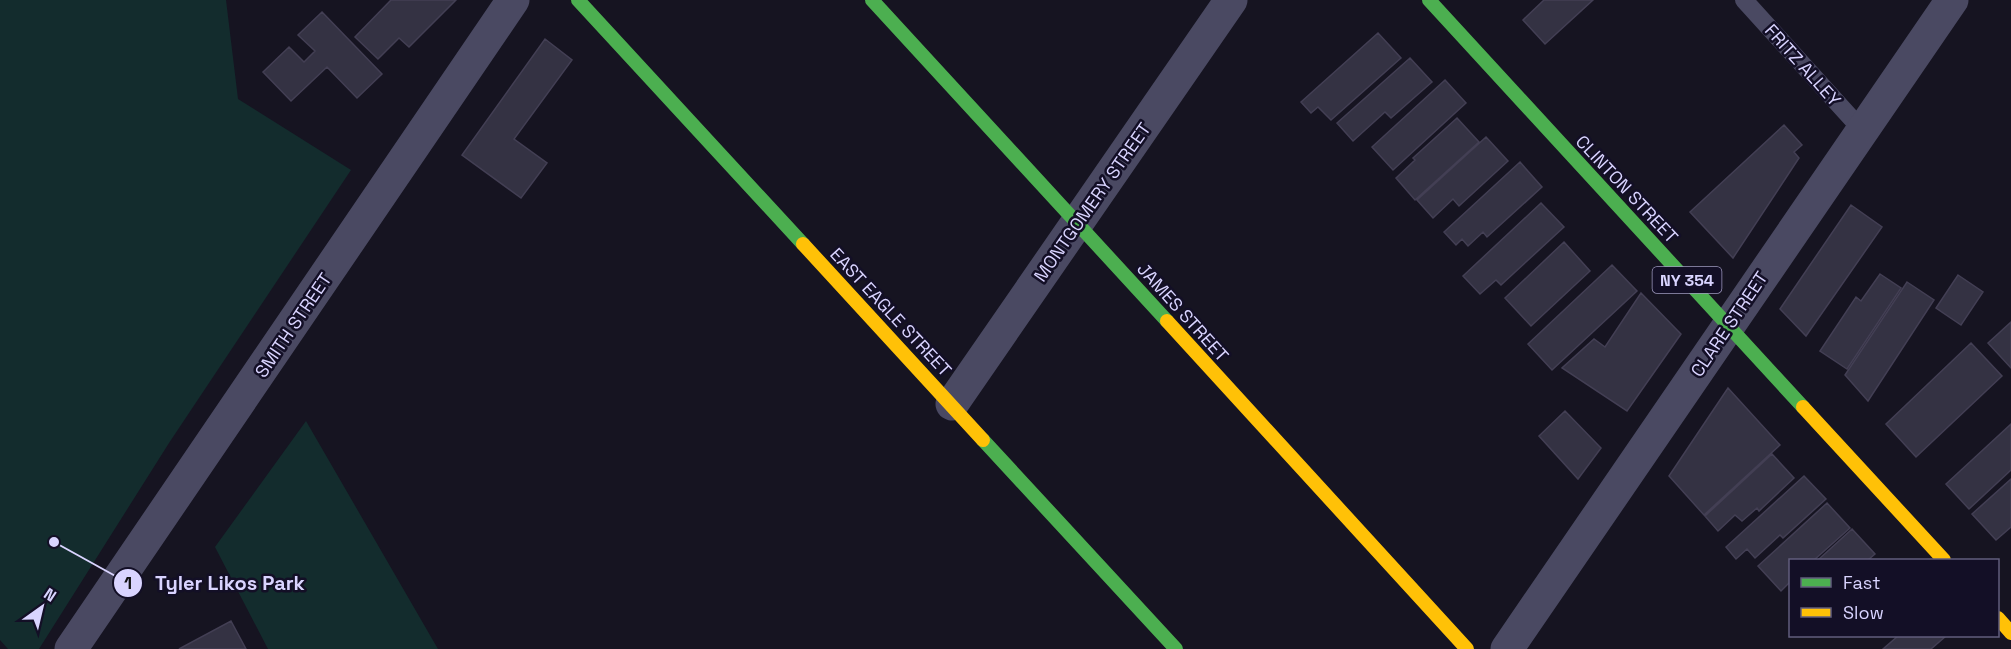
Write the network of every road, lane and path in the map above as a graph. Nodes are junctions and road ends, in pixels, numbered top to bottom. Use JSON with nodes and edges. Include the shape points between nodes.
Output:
{"nodes":[{"id":1,"x":513,"y":0,"type":"edge"},
{"id":2,"x":578,"y":0,"type":"edge"},
{"id":3,"x":872,"y":0,"type":"edge"},
{"id":4,"x":1231,"y":0,"type":"edge"},
{"id":5,"x":1429,"y":0,"type":"edge"},
{"id":6,"x":1744,"y":0,"type":"edge"},
{"id":7,"x":1952,"y":0,"type":"edge"},
{"id":8,"x":1862,"y":130,"type":"junction"},
{"id":9,"x":1077,"y":223,"type":"junction"},
{"id":10,"x":1728,"y":326,"type":"junction"},
{"id":11,"x":952,"y":405,"type":"junction"},
{"id":12,"x":1942,"y":559,"type":"edge"},
{"id":13,"x":1999,"y":619,"type":"edge"},
{"id":14,"x":2011,"y":633,"type":"edge"},
{"id":15,"x":71,"y":649,"type":"edge"},
{"id":16,"x":1176,"y":649,"type":"edge"},
{"id":17,"x":1467,"y":649,"type":"edge"},
{"id":18,"x":1507,"y":649,"type":"edge"}],
"edges":[{"from":1,"to":15,"type":"street","name":"SMITH STREET"},
{"from":2,"to":11,"type":"street","name":"EAST EAGLE STREET"},
{"from":3,"to":9,"type":"street","name":"JAMES STREET"},
{"from":4,"to":9,"type":"street","name":"MONTGOMERY STREET"},
{"from":5,"to":10,"type":"street","name":"CLINTON STREET","number":"NY 354"},
{"from":6,"to":8,"type":"lane","name":"FRITZ ALLEY"},
{"from":7,"to":8,"type":"street","name":"CLARE STREET"},
{"from":8,"to":10,"type":"street","name":"CLARE STREET"},
{"from":9,"to":11,"type":"street","name":"MONTGOMERY STREET"},
{"from":9,"to":17,"type":"street","name":"JAMES STREET"},
{"from":10,"to":12,"type":"street","name":"CLINTON STREET","number":"NY 354"},
{"from":10,"to":18,"type":"street","name":"CLARE STREET"},
{"from":11,"to":16,"type":"street","name":"EAST EAGLE STREET"},
{"from":13,"to":14,"type":"street"}]}
